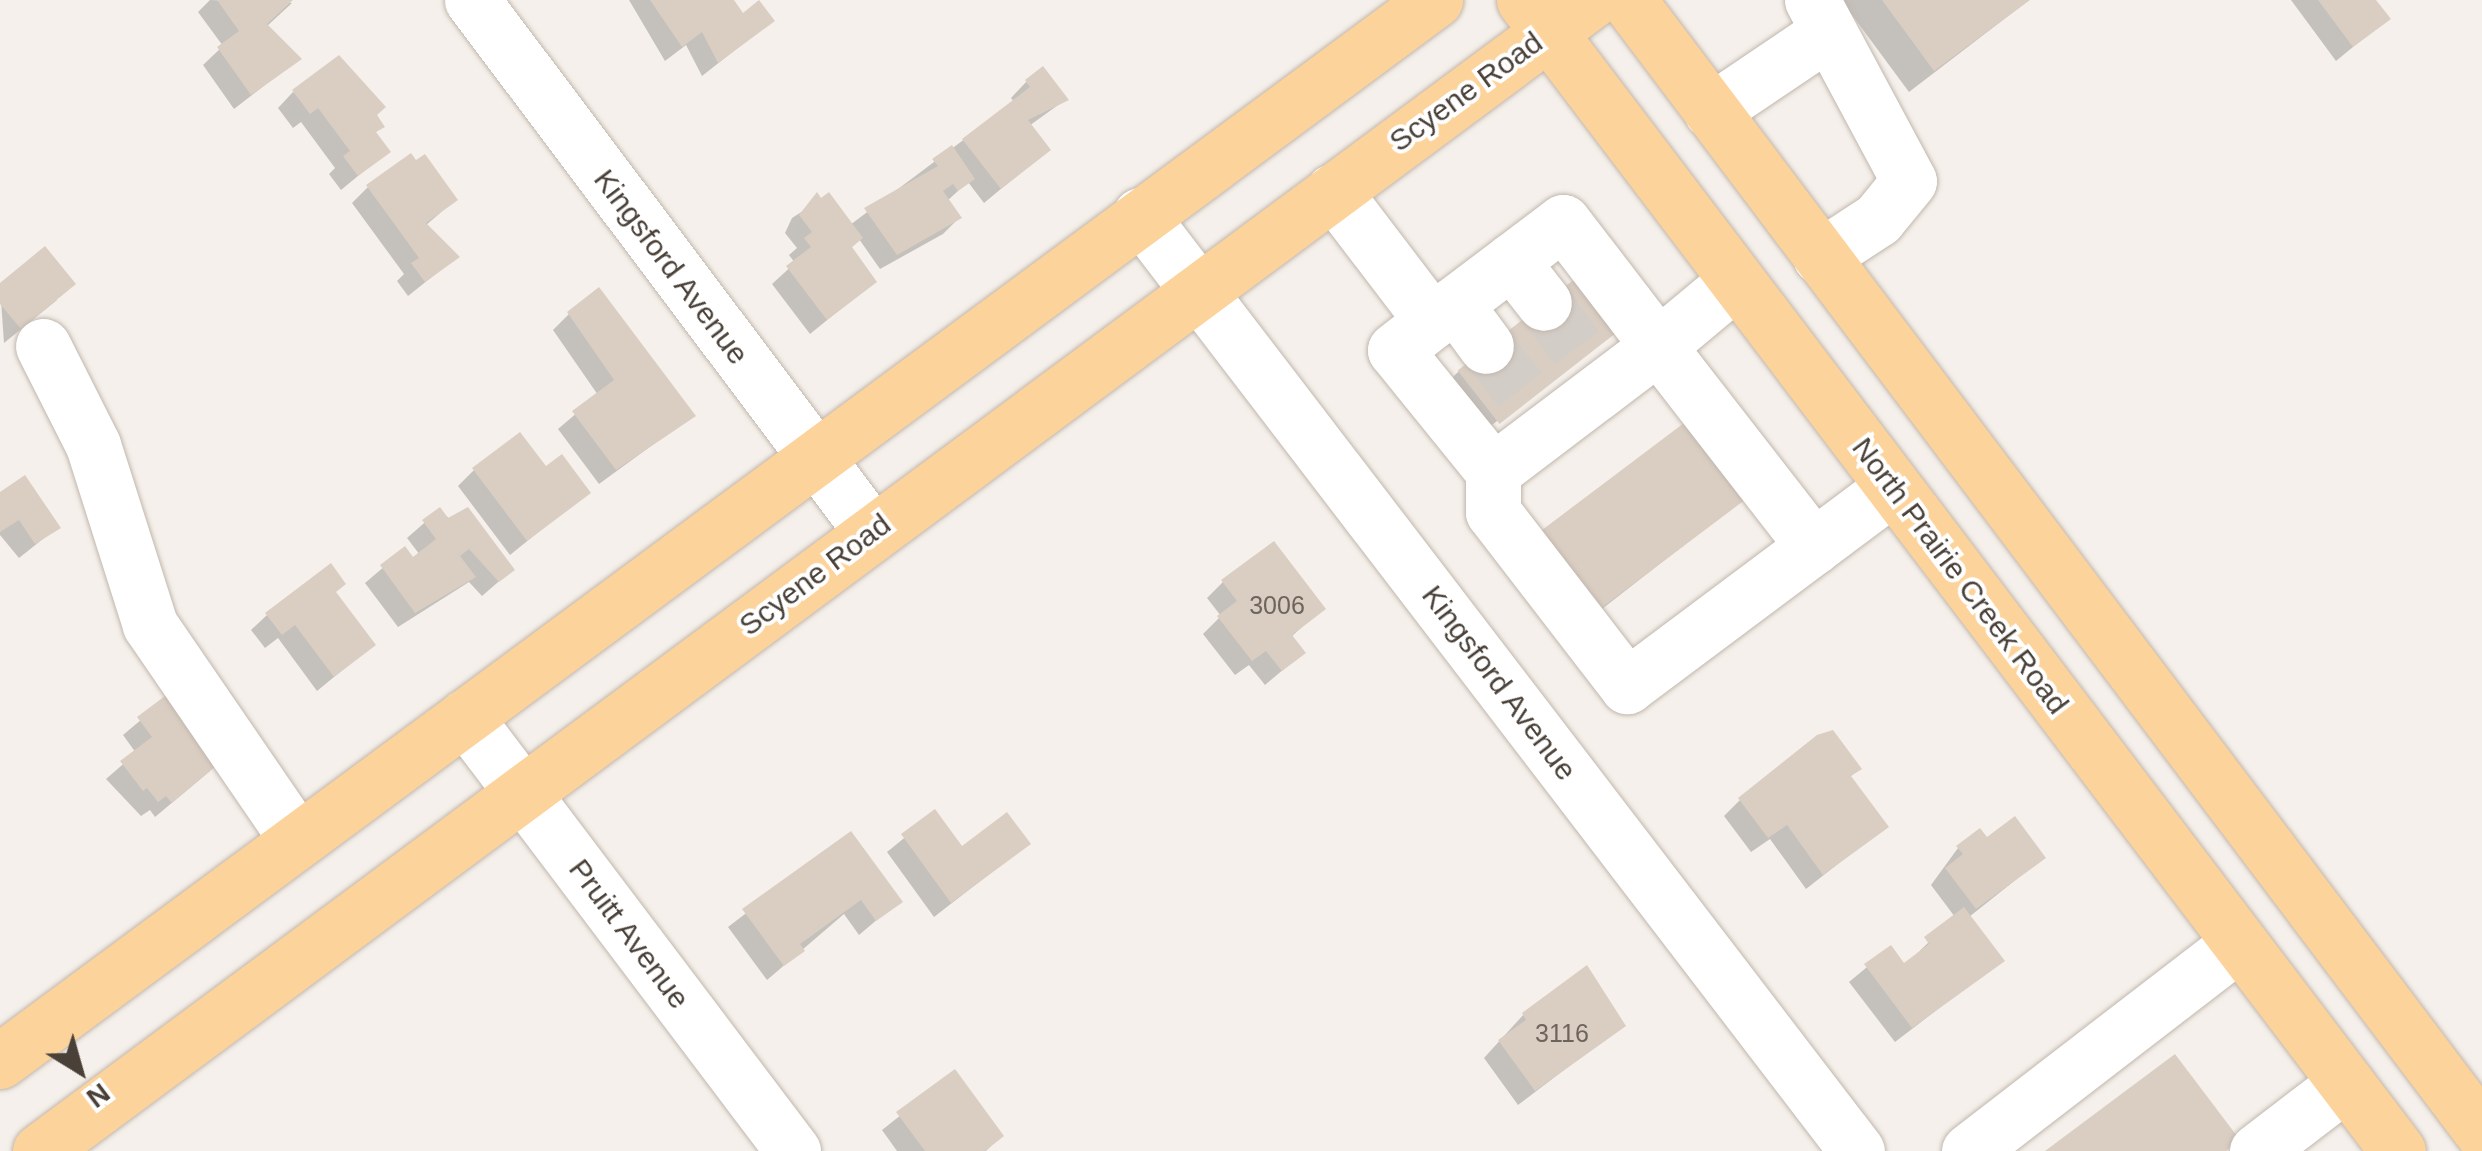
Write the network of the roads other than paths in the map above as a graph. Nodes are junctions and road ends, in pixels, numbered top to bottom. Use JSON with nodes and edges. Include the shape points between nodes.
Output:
{"nodes":[{"id":1,"x":472,"y":0,"type":"edge"},
{"id":2,"x":1435,"y":0,"type":"edge"},
{"id":3,"x":1592,"y":0,"type":"edge"},
{"id":4,"x":1628,"y":0,"type":"edge"},
{"id":5,"x":1536,"y":16,"type":"edge"},
{"id":6,"x":1818,"y":17,"type":"edge"},
{"id":7,"x":1711,"y":111,"type":"junction"},
{"id":8,"x":1333,"y":191,"type":"junction"},
{"id":9,"x":1140,"y":215,"type":"junction"},
{"id":10,"x":1820,"y":257,"type":"junction"},
{"id":11,"x":1736,"y":280,"type":"junction"},
{"id":12,"x":1198,"y":290,"type":"junction"},
{"id":13,"x":1458,"y":324,"type":"junction"},
{"id":14,"x":43,"y":346,"type":"dead end"},
{"id":15,"x":1658,"y":346,"type":"junction"},
{"id":16,"x":814,"y":457,"type":"junction"},
{"id":17,"x":1493,"y":471,"type":"junction"},
{"id":18,"x":1894,"y":487,"type":"junction"},
{"id":19,"x":872,"y":532,"type":"junction"},
{"id":20,"x":1814,"y":547,"type":"junction"},
{"id":21,"x":464,"y":716,"type":"junction"},
{"id":22,"x":522,"y":793,"type":"junction"},
{"id":23,"x":298,"y":840,"type":"junction"},
{"id":24,"x":2239,"y":943,"type":"junction"},
{"id":25,"x":0,"y":1061,"type":"edge"},
{"id":26,"x":2346,"y":1083,"type":"junction"},
{"id":27,"x":2482,"y":1132,"type":"edge"},
{"id":28,"x":40,"y":1151,"type":"edge"},
{"id":29,"x":793,"y":1151,"type":"edge"},
{"id":30,"x":1856,"y":1151,"type":"edge"},
{"id":31,"x":1969,"y":1151,"type":"edge"},
{"id":32,"x":2257,"y":1151,"type":"edge"},
{"id":33,"x":2398,"y":1151,"type":"edge"}],
"edges":[{"from":1,"to":16,"type":"street","name":"Kingsford Avenue"},
{"from":2,"to":9,"type":"main road"},
{"from":3,"to":5,"type":"main road","name":"Scyene Road"},
{"from":4,"to":7,"type":"main road"},
{"from":5,"to":8,"type":"main road","name":"Scyene Road"},
{"from":5,"to":11,"type":"main road","name":"North Prairie Creek Road"},
{"from":6,"to":7,"type":"street"},
{"from":6,"to":10,"type":"street","via":[[1909,181],[1878,219]]},
{"from":7,"to":10,"type":"main road"},
{"from":8,"to":12,"type":"main road","name":"Scyene Road"},
{"from":8,"to":13,"type":"street"},
{"from":9,"to":12,"type":"street","name":"Kingsford Avenue"},
{"from":9,"to":16,"type":"main road"},
{"from":10,"to":27,"type":"main road"},
{"from":11,"to":15,"type":"street"},
{"from":11,"to":18,"type":"main road","name":"North Prairie Creek Road"},
{"from":12,"to":19,"type":"main road","name":"Scyene Road"},
{"from":12,"to":30,"type":"street","name":"Kingsford Avenue"},
{"from":13,"to":15,"type":"street","via":[[1527,282],[1563,222]]},
{"from":13,"to":17,"type":"street","via":[[1396,350]]},
{"from":14,"to":23,"type":"street","via":[[94,445],[150,625]]},
{"from":15,"to":17,"type":"street","via":[[1595,371],[1539,413]]},
{"from":15,"to":20,"type":"street"},
{"from":16,"to":19,"type":"street","name":"Kingsford Avenue"},
{"from":16,"to":21,"type":"main road"},
{"from":17,"to":20,"type":"street","via":[[1492,512],[1627,686]]},
{"from":18,"to":20,"type":"street"},
{"from":18,"to":24,"type":"main road","name":"North Prairie Creek Road"},
{"from":19,"to":22,"type":"main road","name":"Scyene Road"},
{"from":21,"to":22,"type":"street","name":"Pruitt Avenue"},
{"from":21,"to":23,"type":"main road"},
{"from":22,"to":28,"type":"main road","name":"Scyene Road"},
{"from":22,"to":29,"type":"street","name":"Pruitt Avenue"},
{"from":23,"to":25,"type":"main road"},
{"from":24,"to":26,"type":"main road","name":"North Prairie Creek Road"},
{"from":24,"to":31,"type":"street"},
{"from":26,"to":32,"type":"street"},
{"from":26,"to":33,"type":"main road","name":"North Prairie Creek Road"}]}
